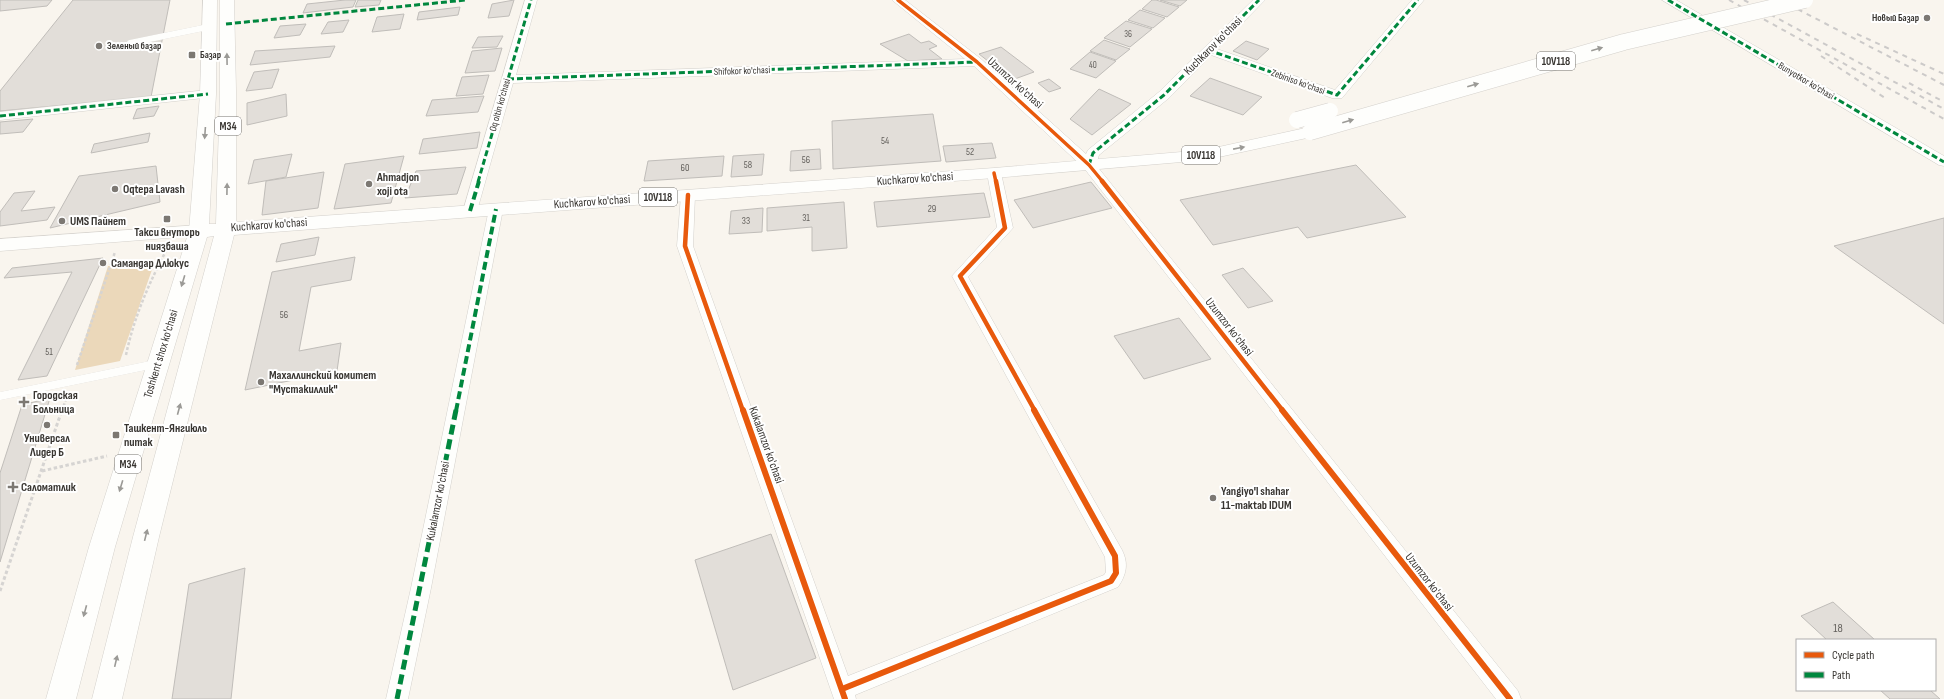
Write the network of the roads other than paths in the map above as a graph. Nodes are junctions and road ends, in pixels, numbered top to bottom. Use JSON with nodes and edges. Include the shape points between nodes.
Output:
{"nodes":[{"id":1,"x":210,"y":0,"type":"edge"},
{"id":2,"x":227,"y":0,"type":"edge"},
{"id":3,"x":530,"y":0,"type":"edge"},
{"id":4,"x":898,"y":0,"type":"edge"},
{"id":5,"x":1259,"y":0,"type":"edge"},
{"id":6,"x":1418,"y":0,"type":"edge"},
{"id":7,"x":1668,"y":0,"type":"edge"},
{"id":8,"x":1758,"y":0,"type":"edge"},
{"id":9,"x":1805,"y":0,"type":"edge"},
{"id":10,"x":208,"y":27,"type":"junction"},
{"id":11,"x":130,"y":43,"type":"dead end"},
{"id":12,"x":1208,"y":50,"type":"junction"},
{"id":13,"x":977,"y":62,"type":"junction"},
{"id":14,"x":508,"y":79,"type":"junction"},
{"id":15,"x":208,"y":94,"type":"junction"},
{"id":16,"x":0,"y":116,"type":"edge"},
{"id":17,"x":1304,"y":126,"type":"junction"},
{"id":18,"x":1944,"y":162,"type":"edge"},
{"id":19,"x":1089,"y":165,"type":"junction"},
{"id":20,"x":994,"y":173,"type":"junction"},
{"id":21,"x":688,"y":195,"type":"junction"},
{"id":22,"x":496,"y":209,"type":"junction"},
{"id":23,"x":470,"y":210,"type":"junction"},
{"id":24,"x":226,"y":228,"type":"junction"},
{"id":25,"x":187,"y":231,"type":"junction"},
{"id":26,"x":0,"y":245,"type":"edge"},
{"id":27,"x":158,"y":364,"type":"junction"},
{"id":28,"x":0,"y":396,"type":"edge"},
{"id":29,"x":843,"y":694,"type":"edge"},
{"id":30,"x":61,"y":699,"type":"edge"},
{"id":31,"x":107,"y":699,"type":"edge"},
{"id":32,"x":397,"y":699,"type":"edge"},
{"id":33,"x":1510,"y":699,"type":"edge"}],
"edges":[{"from":1,"to":10,"type":"main road","name":"Toshkent shox ko'chasi","number":"M34"},
{"from":24,"to":2,"type":"main road","number":"M34","one_way":true},
{"from":3,"to":14,"type":"street","name":"Oq oltin ko'chasi"},
{"from":4,"to":13,"type":"street","name":"Uzumzor ko'chasi"},
{"from":5,"to":12,"type":"street","name":"Kuchkarov ko'chasi"},
{"from":6,"to":12,"type":"street","name":"Zebiniso ko'chasi","via":[[1337,95]]},
{"from":7,"to":18,"type":"street","name":"Bunyotkor ko'chasi"},
{"from":8,"to":17,"type":"main road","number":"10V118","bridge":true,"via":[[1608,34]]},
{"from":17,"to":9,"type":"main road","number":"10V118","one_way":true,"bridge":true,"via":[[1624,42]]},
{"from":10,"to":11,"type":"lane"},
{"from":10,"to":15,"type":"main road","name":"Toshkent shox ko'chasi","number":"M34"},
{"from":12,"to":19,"type":"street","name":"Kuchkarov ko'chasi","via":[[1164,95],[1093,153]]},
{"from":13,"to":14,"type":"street","name":"Shifokor ko'chasi"},
{"from":13,"to":19,"type":"street","name":"Uzumzor ko'chasi"},
{"from":14,"to":23,"type":"street","name":"Oq oltin ko'chasi"},
{"from":15,"to":16,"type":"street"},
{"from":15,"to":25,"type":"main road","name":"Toshkent shox ko'chasi","number":"M34","one_way":true},
{"from":17,"to":19,"type":"main road","number":"10V118","via":[[1205,155]]},
{"from":19,"to":20,"type":"main road","name":"Kuchkarov ko'chasi","number":"10V118"},
{"from":19,"to":33,"type":"street","name":"Uzumzor ko'chasi"},
{"from":20,"to":21,"type":"main road","name":"Kuchkarov ko'chasi","number":"10V118"},
{"from":20,"to":29,"type":"street","via":[[1005,228],[960,276],[1116,556],[1116,573],[1111,581]]},
{"from":21,"to":22,"type":"main road","name":"Kuchkarov ko'chasi","number":"10V118"},
{"from":21,"to":29,"type":"street","name":"Kukalamzor ko'chasi","via":[[685,246]]},
{"from":22,"to":23,"type":"main road","name":"Kuchkarov ko'chasi","number":"10V118"},
{"from":22,"to":32,"type":"street","name":"Kukalamzor ko'chasi"},
{"from":23,"to":24,"type":"main road","name":"Kuchkarov ko'chasi","number":"10V118"},
{"from":24,"to":25,"type":"main road","name":"Kuchkarov ko'chasi"},
{"from":31,"to":24,"type":"main road","number":"M34","one_way":true,"via":[[146,536]]},
{"from":25,"to":26,"type":"main road","name":"Kuchkarov ko'chasi"},
{"from":25,"to":27,"type":"main road","name":"Toshkent shox ko'chasi","number":"M34","one_way":true},
{"from":27,"to":28,"type":"lane"},
{"from":27,"to":30,"type":"main road","name":"Toshkent shox ko'chasi","number":"M34","one_way":true,"via":[[102,547]]}]}
